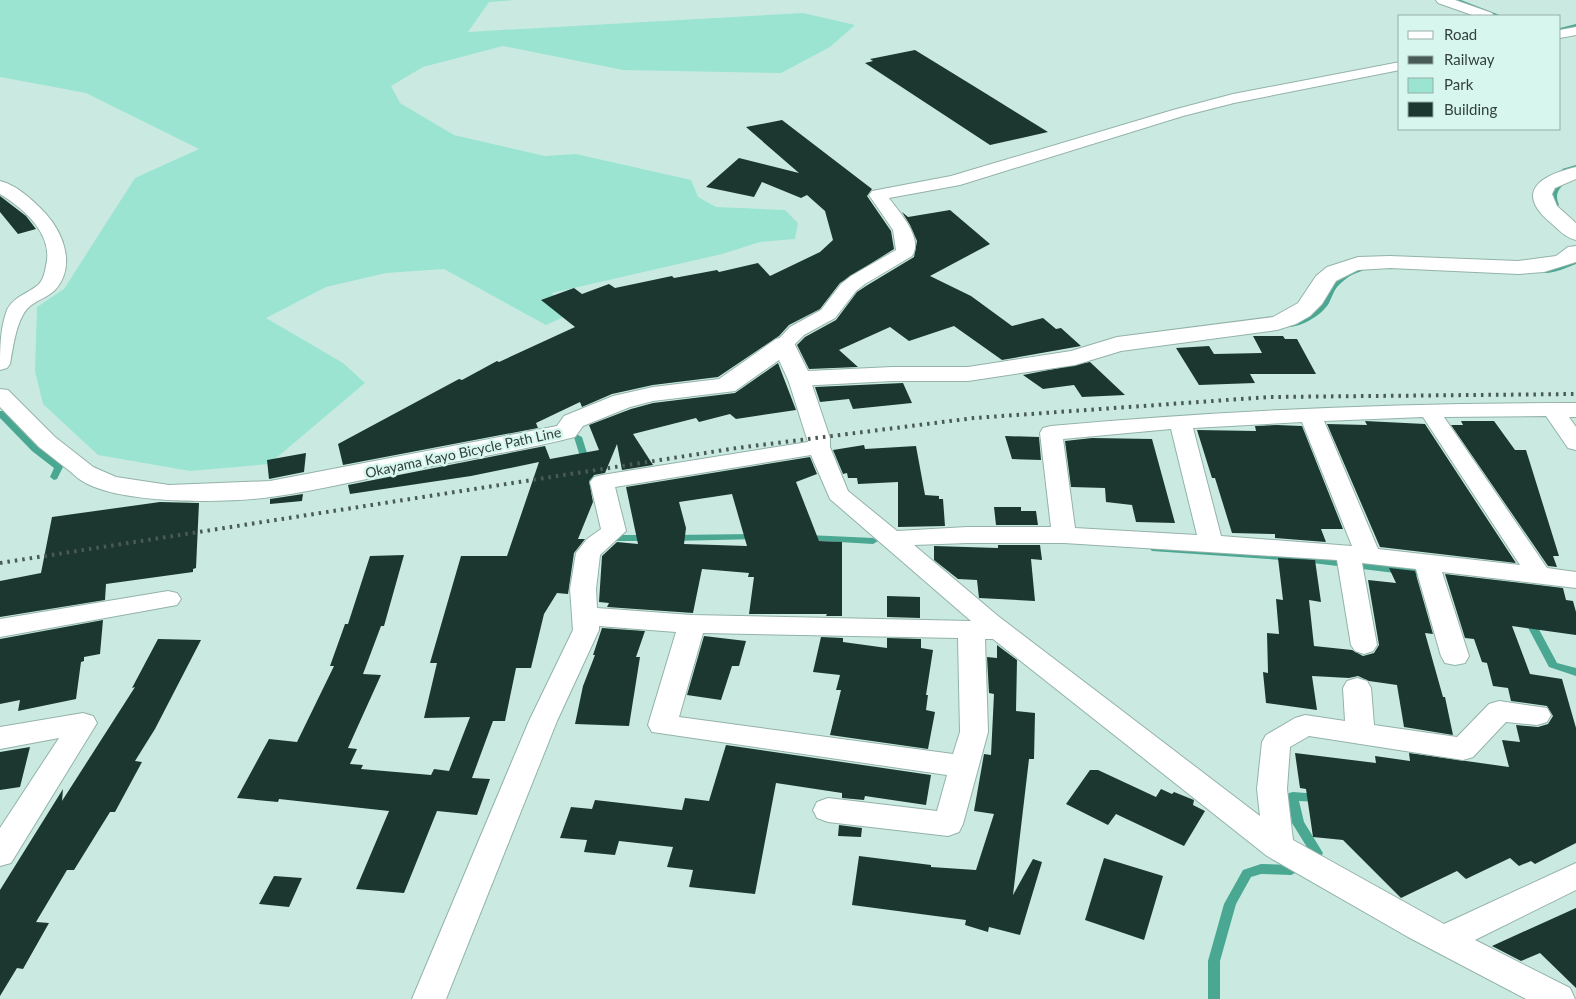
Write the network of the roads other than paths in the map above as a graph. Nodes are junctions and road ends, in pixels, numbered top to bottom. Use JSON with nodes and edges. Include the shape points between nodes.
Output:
{"nodes":[{"id":1,"x":1443,"y":0,"type":"edge"},
{"id":2,"x":1484,"y":15,"type":"edge"},
{"id":3,"x":1576,"y":31,"type":"edge"},
{"id":4,"x":1561,"y":34,"type":"edge"},
{"id":5,"x":1561,"y":41,"type":"edge"},
{"id":6,"x":1576,"y":44,"type":"edge"},
{"id":7,"x":1398,"y":66,"type":"edge"},
{"id":8,"x":1576,"y":173,"type":"edge"},
{"id":9,"x":0,"y":186,"type":"edge"},
{"id":10,"x":1576,"y":234,"type":"edge"},
{"id":11,"x":1576,"y":252,"type":"edge"},
{"id":12,"x":784,"y":344,"type":"junction"},
{"id":13,"x":1,"y":354,"type":"edge"},
{"id":14,"x":799,"y":379,"type":"junction"},
{"id":15,"x":0,"y":395,"type":"edge"},
{"id":16,"x":1553,"y":410,"type":"junction"},
{"id":17,"x":1576,"y":410,"type":"edge"},
{"id":18,"x":1430,"y":412,"type":"junction"},
{"id":19,"x":1310,"y":414,"type":"junction"},
{"id":20,"x":1180,"y":421,"type":"junction"},
{"id":21,"x":1576,"y":443,"type":"edge"},
{"id":22,"x":819,"y":446,"type":"junction"},
{"id":23,"x":84,"y":471,"type":"joint"},
{"id":24,"x":1064,"y":535,"type":"junction"},
{"id":25,"x":891,"y":539,"type":"junction"},
{"id":26,"x":1211,"y":543,"type":"junction"},
{"id":27,"x":1354,"y":559,"type":"junction"},
{"id":28,"x":1428,"y":570,"type":"junction"},
{"id":29,"x":1540,"y":576,"type":"junction"},
{"id":30,"x":1576,"y":580,"type":"edge"},
{"id":31,"x":168,"y":599,"type":"dead end"},
{"id":32,"x":592,"y":617,"type":"junction"},
{"id":33,"x":692,"y":624,"type":"junction"},
{"id":34,"x":0,"y":628,"type":"edge"},
{"id":35,"x":971,"y":630,"type":"junction"},
{"id":36,"x":1000,"y":630,"type":"junction"},
{"id":37,"x":1364,"y":645,"type":"dead end"},
{"id":38,"x":1455,"y":656,"type":"dead end"},
{"id":39,"x":1357,"y":688,"type":"dead end"},
{"id":40,"x":1537,"y":715,"type":"dead end"},
{"id":41,"x":1360,"y":733,"type":"junction"},
{"id":42,"x":0,"y":738,"type":"edge"},
{"id":43,"x":964,"y":767,"type":"junction"},
{"id":44,"x":828,"y":810,"type":"dead end"},
{"id":45,"x":1278,"y":847,"type":"junction"},
{"id":46,"x":0,"y":854,"type":"edge"},
{"id":47,"x":1576,"y":876,"type":"edge"},
{"id":48,"x":1444,"y":939,"type":"junction"},
{"id":49,"x":429,"y":999,"type":"edge"},
{"id":50,"x":1558,"y":999,"type":"edge"}],
"edges":[{"from":1,"to":2,"type":"street"},
{"from":3,"to":4,"type":"street"},
{"from":5,"to":6,"type":"street"},
{"from":7,"to":12,"type":"street","via":[[1214,104],[1135,124],[954,181],[878,195],[905,234],[905,252],[858,280],[828,314],[797,331]]},
{"from":8,"to":10,"type":"main road","via":[[1549,182],[1542,195],[1550,210]]},
{"from":9,"to":13,"type":"street","via":[[36,215],[51,233],[57,248],[57,264],[48,286],[19,306]]},
{"from":11,"to":14,"type":"main road","via":[[1559,263],[1525,268],[1390,262],[1353,265],[1329,276],[1314,300],[1295,317],[1277,323],[1117,344],[1075,358],[968,374]]},
{"from":12,"to":14,"type":"main road"},
{"from":12,"to":23,"type":"main road","name":"Okayama Kayo Bicycle Path Line","via":[[726,386],[653,394],[622,401],[573,421],[566,432],[284,487],[169,493],[111,484]]},
{"from":14,"to":22,"type":"street"},
{"from":15,"to":23,"type":"street","via":[[47,442]]},
{"from":16,"to":17,"type":"street"},
{"from":16,"to":18,"type":"street"},
{"from":16,"to":21,"type":"street"},
{"from":18,"to":19,"type":"street"},
{"from":18,"to":29,"type":"street"},
{"from":19,"to":20,"type":"street"},
{"from":19,"to":27,"type":"street"},
{"from":20,"to":24,"type":"street","via":[[1051,433]]},
{"from":20,"to":26,"type":"street"},
{"from":22,"to":25,"type":"street","via":[[838,494]]},
{"from":22,"to":32,"type":"street","via":[[602,482],[614,531],[588,552],[583,590]]},
{"from":24,"to":25,"type":"street"},
{"from":24,"to":26,"type":"street"},
{"from":25,"to":36,"type":"street"},
{"from":26,"to":27,"type":"street"},
{"from":27,"to":28,"type":"street"},
{"from":27,"to":37,"type":"street"},
{"from":28,"to":29,"type":"street"},
{"from":28,"to":38,"type":"street"},
{"from":29,"to":30,"type":"street"},
{"from":31,"to":34,"type":"street"},
{"from":32,"to":33,"type":"street"},
{"from":32,"to":49,"type":"street","via":[[543,721]]},
{"from":33,"to":35,"type":"street"},
{"from":33,"to":43,"type":"street","via":[[662,725]]},
{"from":35,"to":36,"type":"street"},
{"from":35,"to":43,"type":"street","via":[[974,732]]},
{"from":36,"to":45,"type":"street"},
{"from":39,"to":41,"type":"street"},
{"from":40,"to":41,"type":"street","via":[[1499,710],[1463,750]]},
{"from":41,"to":45,"type":"street","via":[[1305,725],[1276,742],[1272,789]]},
{"from":42,"to":46,"type":"street","via":[[83,723]]},
{"from":43,"to":44,"type":"street","via":[[948,824]]},
{"from":45,"to":48,"type":"street"},
{"from":47,"to":48,"type":"street"},
{"from":48,"to":50,"type":"street"}]}
